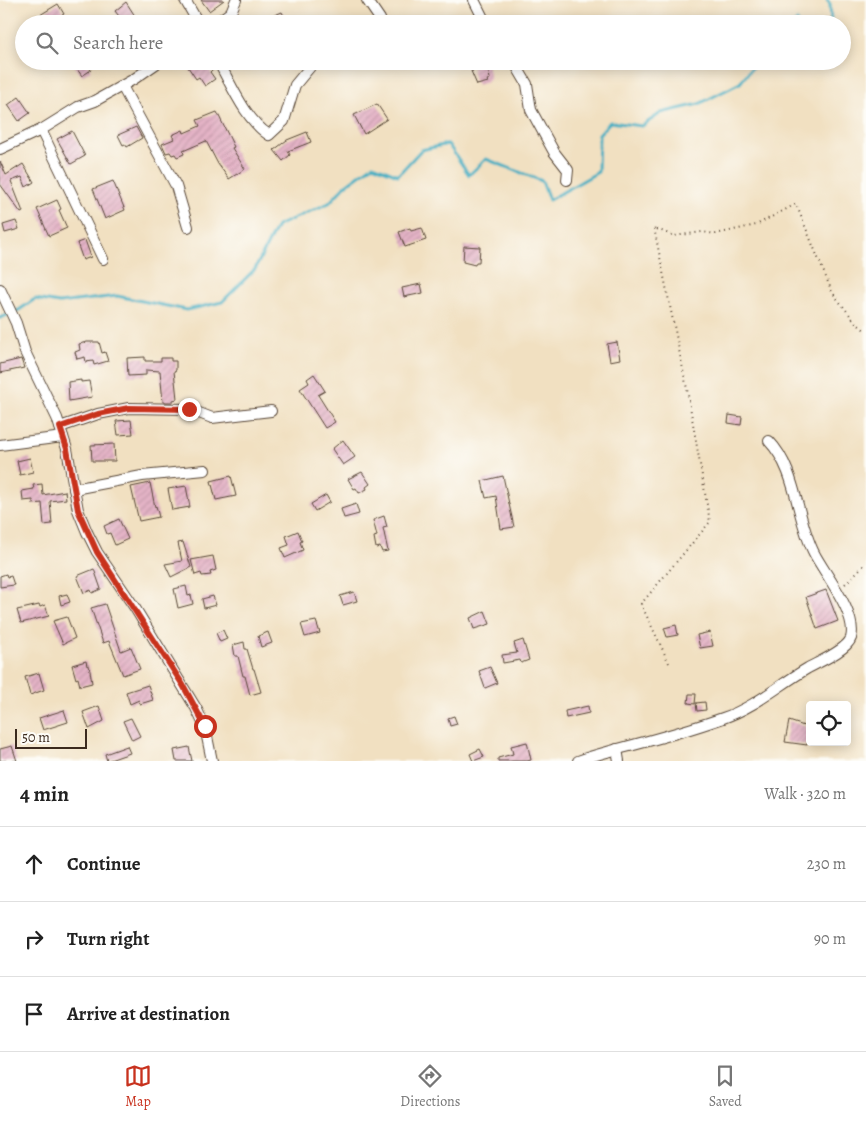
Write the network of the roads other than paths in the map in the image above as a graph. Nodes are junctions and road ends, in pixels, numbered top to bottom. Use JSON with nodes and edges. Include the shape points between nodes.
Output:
{"nodes":[{"id":1,"x":185,"y":0,"type":"edge"},
{"id":2,"x":236,"y":0,"type":"edge"},
{"id":3,"x":367,"y":0,"type":"edge"},
{"id":4,"x":474,"y":0,"type":"edge"},
{"id":5,"x":194,"y":15,"type":"edge"},
{"id":6,"x":227,"y":15,"type":"edge"},
{"id":7,"x":377,"y":15,"type":"edge"},
{"id":8,"x":482,"y":15,"type":"edge"},
{"id":9,"x":146,"y":70,"type":"edge"},
{"id":10,"x":223,"y":70,"type":"edge"},
{"id":11,"x":308,"y":70,"type":"edge"},
{"id":12,"x":519,"y":70,"type":"edge"},
{"id":13,"x":122,"y":86,"type":"junction"},
{"id":14,"x":41,"y":130,"type":"junction"},
{"id":15,"x":0,"y":149,"type":"edge"},
{"id":16,"x":567,"y":180,"type":"dead end"},
{"id":17,"x":188,"y":227,"type":"dead end"},
{"id":18,"x":103,"y":259,"type":"dead end"},
{"id":19,"x":0,"y":289,"type":"edge"},
{"id":20,"x":271,"y":411,"type":"dead end"},
{"id":21,"x":61,"y":432,"type":"junction"},
{"id":22,"x":769,"y":441,"type":"dead end"},
{"id":23,"x":0,"y":445,"type":"edge"},
{"id":24,"x":205,"y":470,"type":"dead end"},
{"id":25,"x":74,"y":489,"type":"junction"},
{"id":26,"x":618,"y":749,"type":"junction"},
{"id":27,"x":212,"y":761,"type":"edge"},
{"id":28,"x":578,"y":761,"type":"edge"},
{"id":29,"x":619,"y":761,"type":"edge"}],
"edges":[{"from":1,"to":5,"type":"street"},
{"from":2,"to":6,"type":"street"},
{"from":3,"to":7,"type":"street"},
{"from":4,"to":8,"type":"street"},
{"from":9,"to":13,"type":"street"},
{"from":10,"to":11,"type":"street","via":[[240,101],[259,128],[269,136],[284,121],[295,85]]},
{"from":12,"to":16,"type":"street","via":[[527,84],[531,110],[568,170]]},
{"from":13,"to":14,"type":"street","via":[[78,107]]},
{"from":13,"to":17,"type":"street","via":[[176,186]]},
{"from":14,"to":15,"type":"street"},
{"from":14,"to":18,"type":"street"},
{"from":19,"to":21,"type":"street"},
{"from":20,"to":21,"type":"street","via":[[212,418],[189,409],[129,408],[98,414]]},
{"from":21,"to":23,"type":"street"},
{"from":21,"to":25,"type":"street"},
{"from":22,"to":26,"type":"street","via":[[778,451],[788,474],[814,553],[839,592],[851,638],[846,646],[752,705],[724,717]]},
{"from":24,"to":25,"type":"street","via":[[142,476]]},
{"from":25,"to":27,"type":"street","via":[[78,510],[97,552],[196,708],[205,726]]},
{"from":26,"to":28,"type":"street"},
{"from":26,"to":29,"type":"street"}]}
